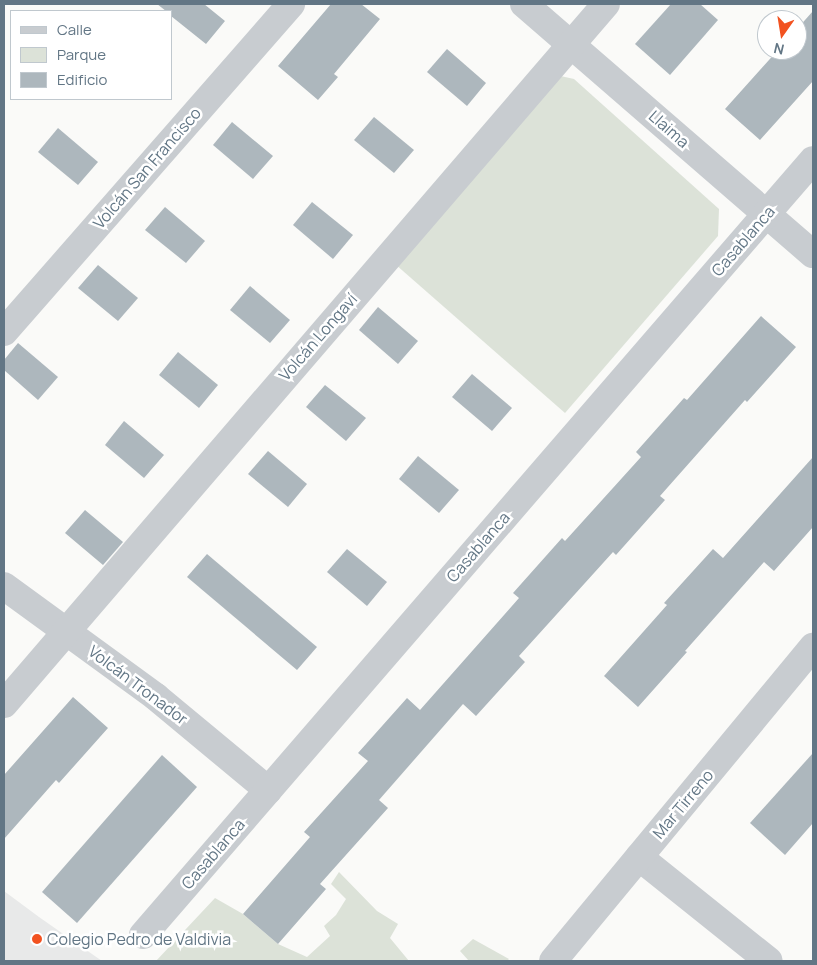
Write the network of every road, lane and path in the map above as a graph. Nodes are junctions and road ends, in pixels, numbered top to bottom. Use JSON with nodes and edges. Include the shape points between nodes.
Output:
{"nodes":[{"id":1,"x":291,"y":4,"type":"edge"},
{"id":2,"x":524,"y":4,"type":"edge"},
{"id":3,"x":606,"y":4,"type":"edge"},
{"id":4,"x":571,"y":44,"type":"junction"},
{"id":5,"x":813,"y":160,"type":"edge"},
{"id":6,"x":767,"y":214,"type":"junction"},
{"id":7,"x":813,"y":254,"type":"edge"},
{"id":8,"x":4,"y":332,"type":"edge"},
{"id":9,"x":4,"y":586,"type":"edge"},
{"id":10,"x":65,"y":630,"type":"junction"},
{"id":11,"x":813,"y":647,"type":"edge"},
{"id":12,"x":4,"y":704,"type":"edge"},
{"id":13,"x":268,"y":790,"type":"junction"},
{"id":14,"x":639,"y":857,"type":"junction"},
{"id":15,"x":143,"y":934,"type":"dead end"},
{"id":16,"x":553,"y":961,"type":"edge"},
{"id":17,"x":769,"y":961,"type":"edge"}],
"edges":[{"from":1,"to":8,"type":"street","name":"Volcán San Francisco"},
{"from":2,"to":4,"type":"street","name":"Llaima"},
{"from":3,"to":4,"type":"street","name":"Volcán Longaví"},
{"from":4,"to":6,"type":"street","name":"Llaima"},
{"from":4,"to":10,"type":"street","name":"Volcán Longaví"},
{"from":5,"to":6,"type":"street","name":"Casablanca"},
{"from":6,"to":7,"type":"street","name":"Llaima"},
{"from":6,"to":13,"type":"street","name":"Casablanca"},
{"from":9,"to":10,"type":"street","name":"Volcán Tronador"},
{"from":10,"to":12,"type":"street","name":"Volcán Longaví"},
{"from":10,"to":13,"type":"street","name":"Volcán Tronador","via":[[186,720]]},
{"from":11,"to":14,"type":"street","name":"Mar Tirreno"},
{"from":13,"to":15,"type":"street","name":"Casablanca"},
{"from":14,"to":16,"type":"street","name":"Mar Tirreno"},
{"from":14,"to":17,"type":"street"}]}
